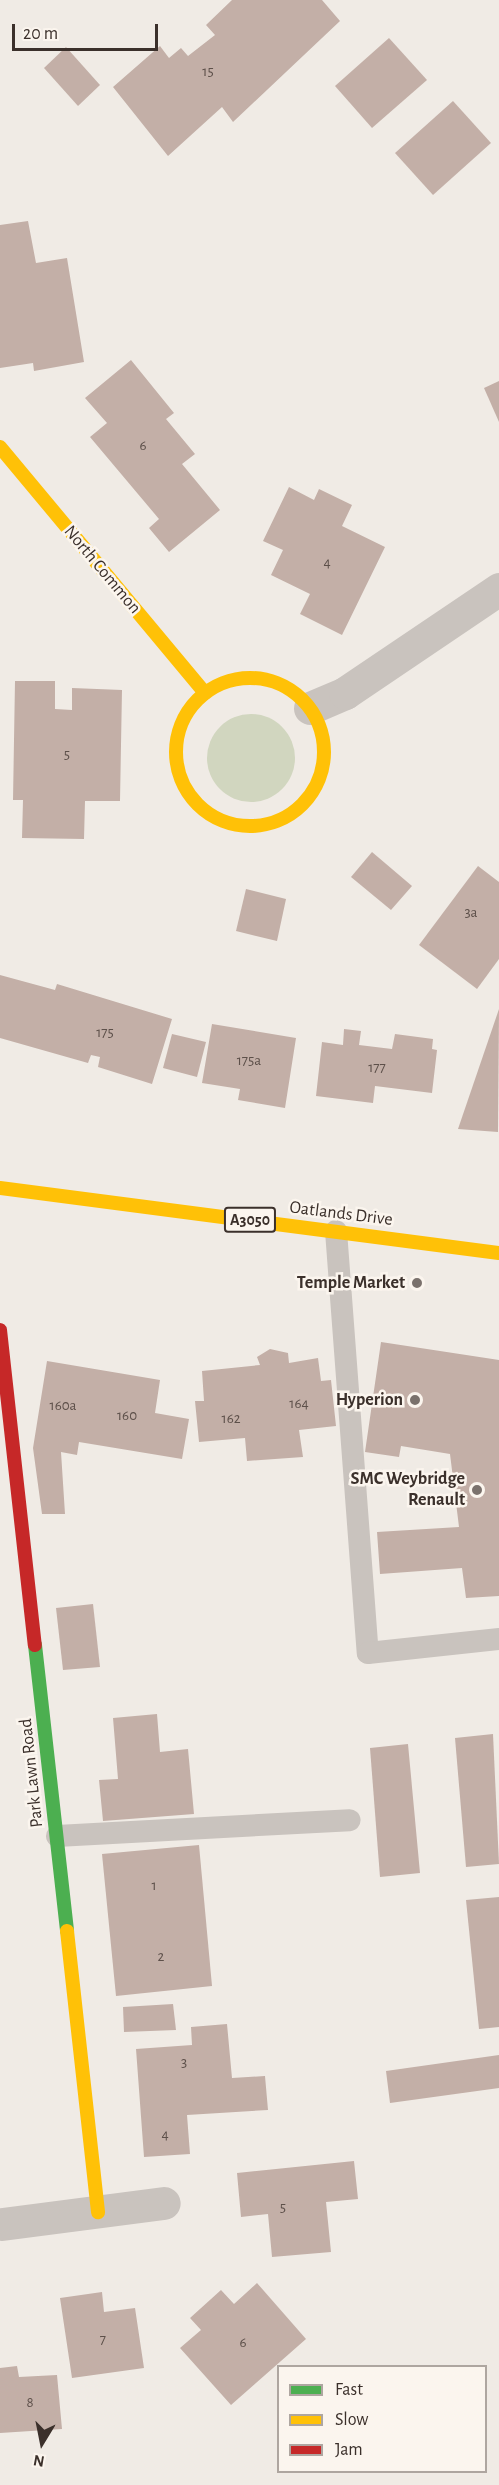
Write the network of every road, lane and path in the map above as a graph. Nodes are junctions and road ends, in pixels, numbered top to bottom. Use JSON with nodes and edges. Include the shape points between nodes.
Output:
{"nodes":[{"id":1,"x":0,"y":447,"type":"edge"},
{"id":2,"x":499,"y":589,"type":"edge"},
{"id":3,"x":205,"y":693,"type":"junction"},
{"id":4,"x":310,"y":708,"type":"junction"},
{"id":5,"x":0,"y":1188,"type":"edge"},
{"id":6,"x":336,"y":1231,"type":"junction"},
{"id":7,"x":499,"y":1253,"type":"edge"},
{"id":8,"x":0,"y":1330,"type":"edge"},
{"id":9,"x":499,"y":1639,"type":"edge"},
{"id":10,"x":350,"y":1820,"type":"dead end"},
{"id":11,"x":57,"y":1836,"type":"junction"},
{"id":12,"x":164,"y":2203,"type":"dead end"},
{"id":13,"x":98,"y":2212,"type":"junction"},
{"id":14,"x":2,"y":2224,"type":"dead end"}],
"edges":[{"from":1,"to":3,"type":"street","name":"North Common"},
{"from":2,"to":4,"type":"street","via":[[345,693]]},
{"from":3,"to":4,"type":"street","via":[[250,678],[273,681]]},
{"from":3,"to":4,"type":"street","via":[[178,734],[176,759],[197,803],[216,818],[240,826],[265,825],[288,816],[320,779],[321,730]]},
{"from":5,"to":6,"type":"street","name":"Oatlands Drive","number":"A3050"},
{"from":6,"to":7,"type":"street","name":"Oatlands Drive","number":"A3050"},
{"from":6,"to":9,"type":"lane","via":[[368,1653]]},
{"from":8,"to":11,"type":"street","name":"Park Lawn Road"},
{"from":10,"to":11,"type":"lane"},
{"from":11,"to":13,"type":"street","name":"Park Lawn Road"},
{"from":12,"to":13,"type":"street"},
{"from":13,"to":14,"type":"street"}]}
